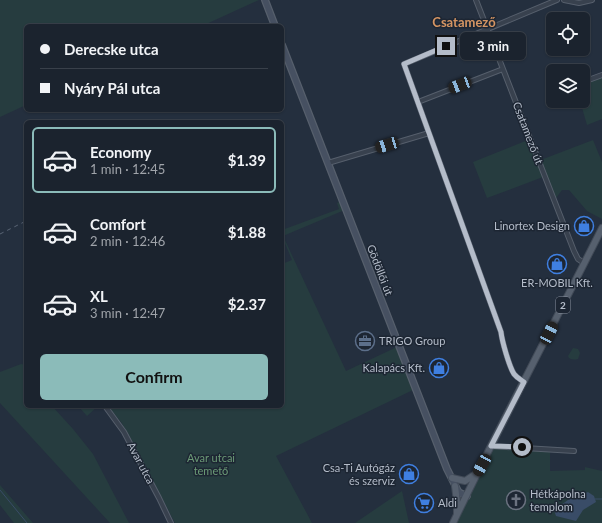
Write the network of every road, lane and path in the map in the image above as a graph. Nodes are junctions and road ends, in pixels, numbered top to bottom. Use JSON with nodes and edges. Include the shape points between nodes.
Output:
{"nodes":[{"id":1,"x":265,"y":0,"type":"edge"},
{"id":2,"x":476,"y":0,"type":"edge"},
{"id":3,"x":557,"y":0,"type":"edge"},
{"id":4,"x":564,"y":0,"type":"edge"},
{"id":5,"x":592,"y":0,"type":"edge"},
{"id":6,"x":274,"y":24,"type":"edge"},
{"id":7,"x":488,"y":29,"type":"junction"},
{"id":8,"x":284,"y":49,"type":"edge"},
{"id":9,"x":503,"y":69,"type":"junction"},
{"id":10,"x":602,"y":75,"type":"edge"},
{"id":11,"x":590,"y":79,"type":"edge"},
{"id":12,"x":418,"y":102,"type":"junction"},
{"id":13,"x":429,"y":133,"type":"junction"},
{"id":14,"x":328,"y":163,"type":"junction"},
{"id":15,"x":602,"y":228,"type":"edge"},
{"id":16,"x":584,"y":263,"type":"junction"},
{"id":17,"x":524,"y":382,"type":"junction"},
{"id":18,"x":106,"y":408,"type":"edge"},
{"id":19,"x":491,"y":446,"type":"junction"},
{"id":20,"x":574,"y":451,"type":"dead end"},
{"id":21,"x":478,"y":472,"type":"junction"},
{"id":22,"x":452,"y":478,"type":"junction"},
{"id":23,"x":455,"y":486,"type":"junction"},
{"id":24,"x":467,"y":496,"type":"junction"},
{"id":25,"x":457,"y":516,"type":"junction"},
{"id":26,"x":171,"y":523,"type":"edge"},
{"id":27,"x":453,"y":523,"type":"edge"}],
"edges":[{"from":1,"to":6,"type":"main road"},
{"from":2,"to":7,"type":"street","name":"Csatamező út"},
{"from":3,"to":7,"type":"street"},
{"from":4,"to":5,"type":"street","via":[[579,3]]},
{"from":7,"to":9,"type":"street","name":"Csatamező út"},
{"from":7,"to":12,"type":"street","via":[[404,64]]},
{"from":8,"to":14,"type":"main road","name":"Gödöllői út"},
{"from":9,"to":12,"type":"street"},
{"from":9,"to":16,"type":"street","name":"Csatamező út","via":[[574,251],[578,259]]},
{"from":10,"to":11,"type":"street"},
{"from":12,"to":13,"type":"street"},
{"from":13,"to":14,"type":"street"},
{"from":13,"to":17,"type":"street","via":[[513,371]]},
{"from":14,"to":22,"type":"main road","name":"Gödöllői út"},
{"from":15,"to":16,"type":"main road","number":"2"},
{"from":16,"to":17,"type":"main road","number":"2"},
{"from":17,"to":19,"type":"main road","number":"2"},
{"from":18,"to":26,"type":"street","name":"Avar utca","via":[[124,432]]},
{"from":19,"to":20,"type":"street"},
{"from":19,"to":21,"type":"main road","number":"2"},
{"from":21,"to":22,"type":"main road","via":[[465,481]]},
{"from":21,"to":24,"type":"main road","number":"2"},
{"from":22,"to":23,"type":"main road","name":"Gödöllői út"},
{"from":23,"to":24,"type":"main road","name":"Gödöllői út","via":[[460,493]]},
{"from":23,"to":25,"type":"main road"},
{"from":24,"to":25,"type":"main road","number":"2"},
{"from":25,"to":27,"type":"main road","number":"2"}]}
